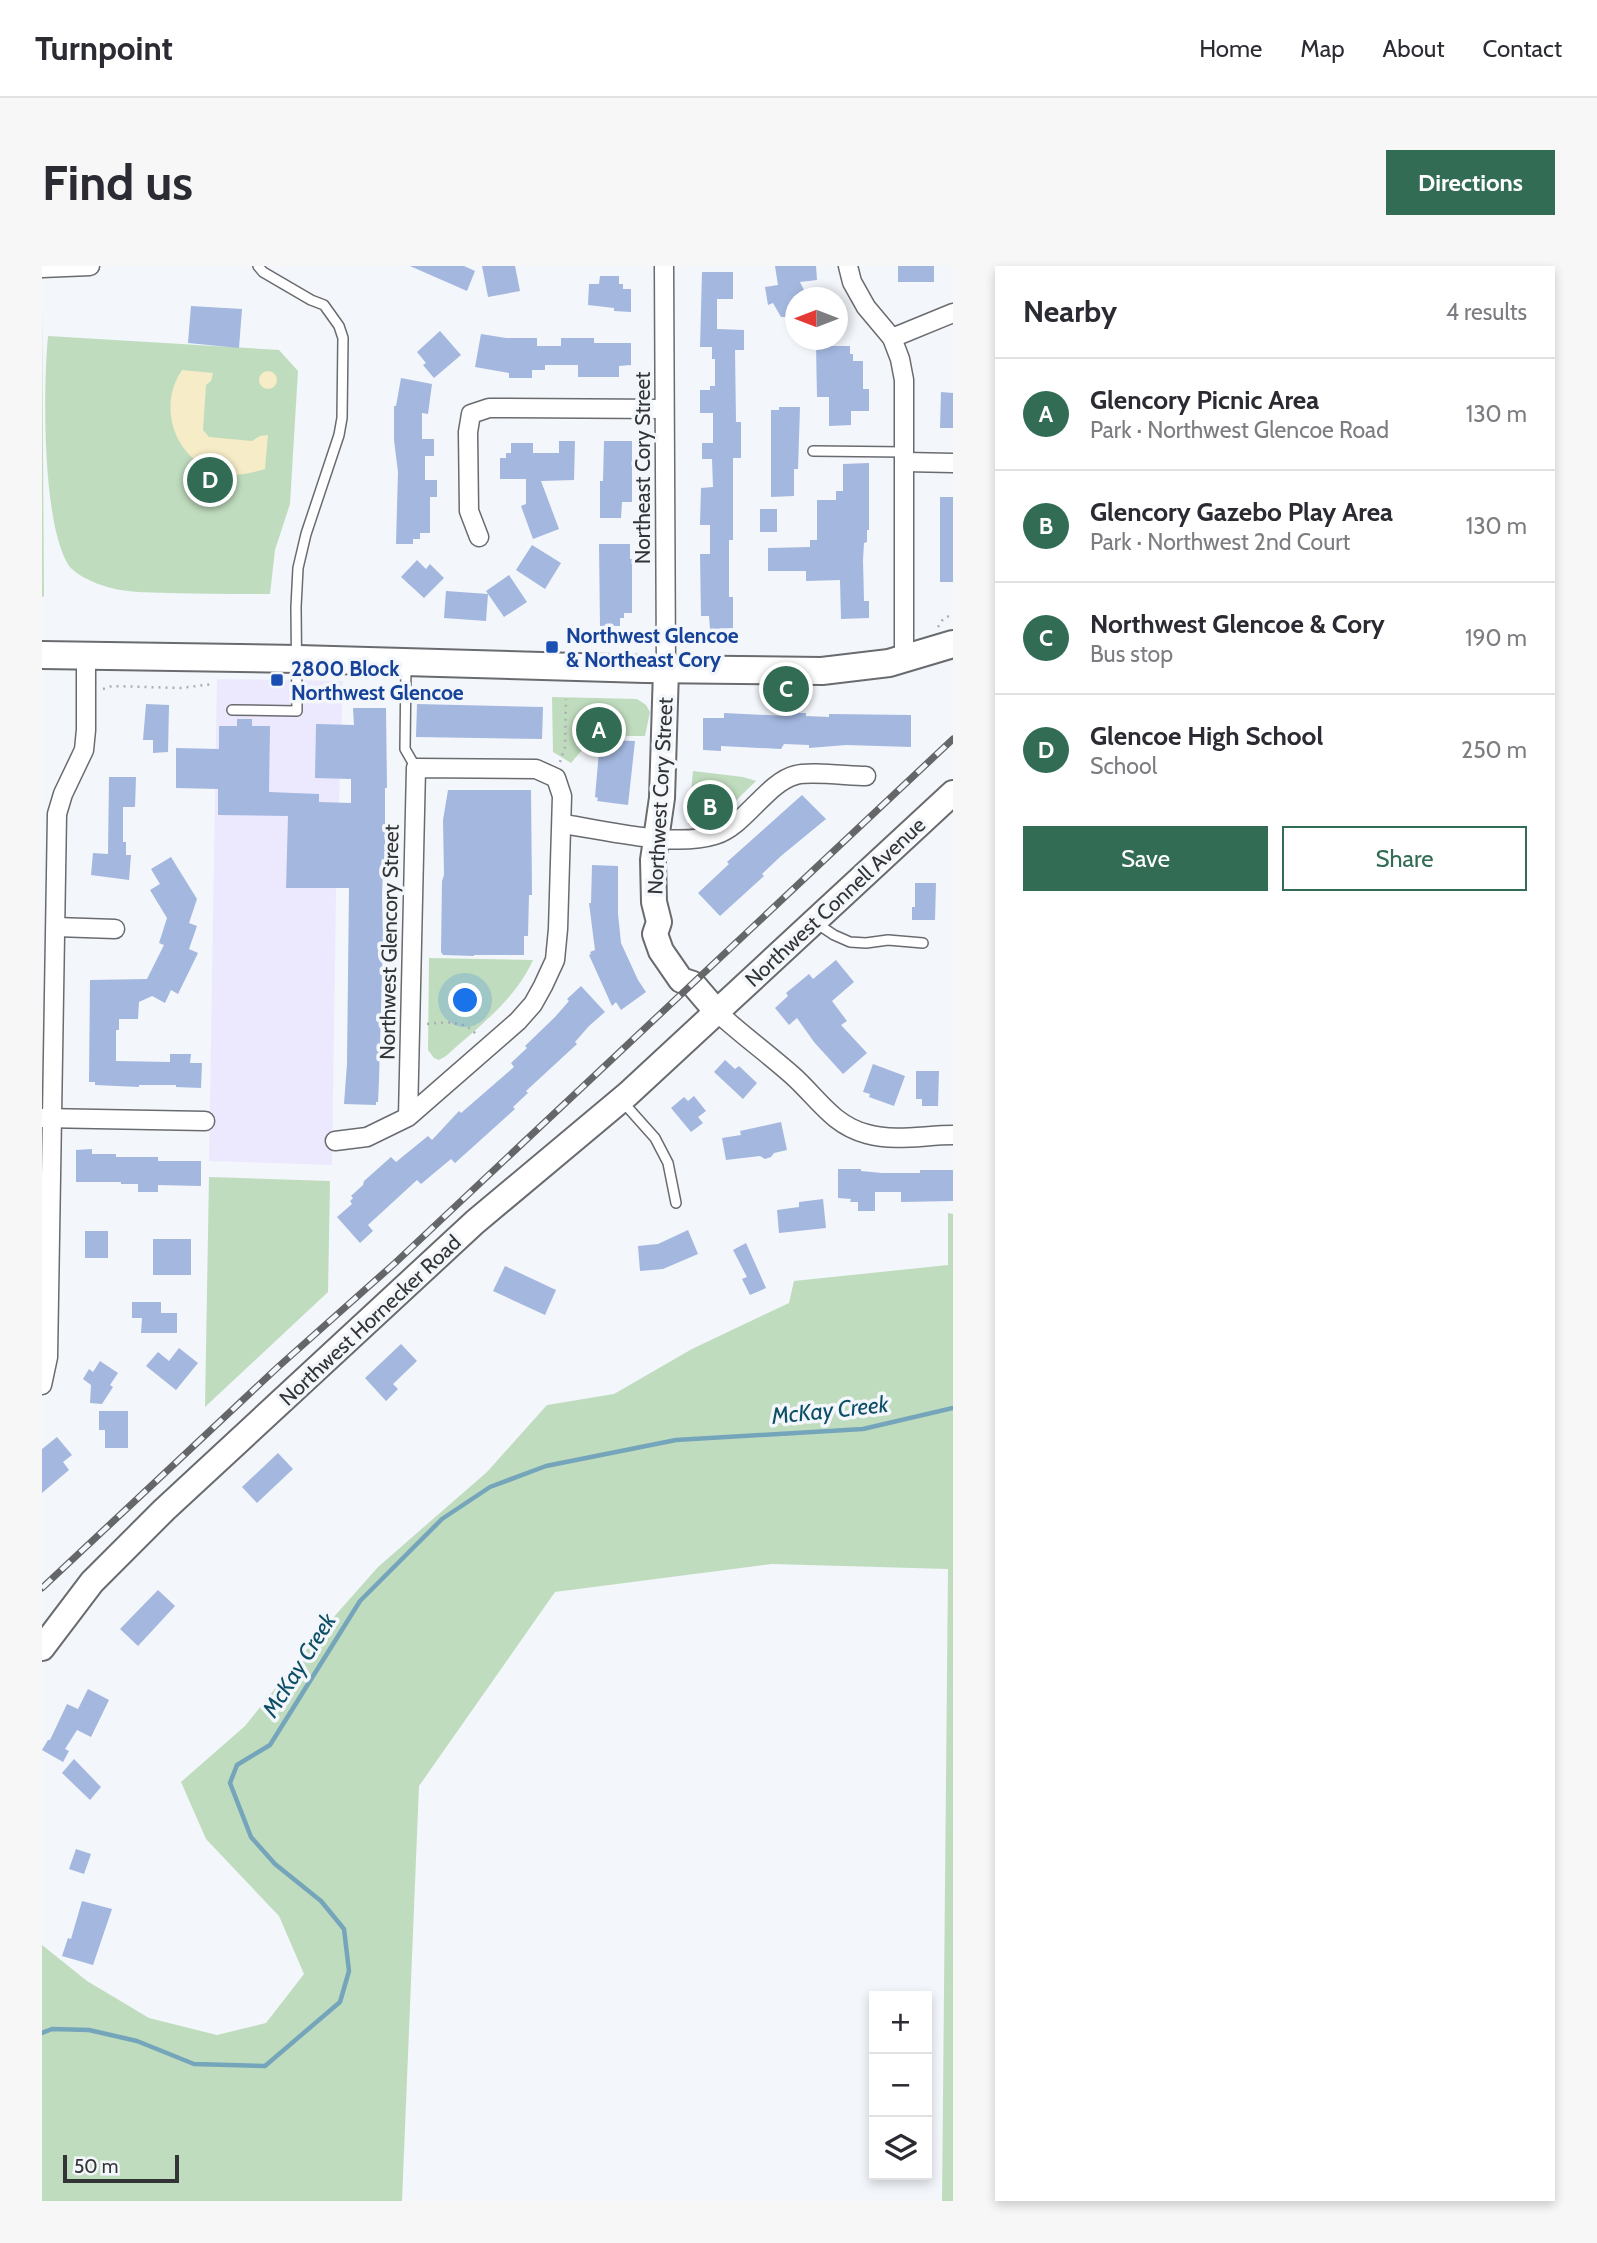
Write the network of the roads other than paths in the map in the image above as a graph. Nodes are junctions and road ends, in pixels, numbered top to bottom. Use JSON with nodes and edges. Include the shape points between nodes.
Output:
{"nodes":[{"id":1,"x":90,"y":266,"type":"edge"},
{"id":2,"x":258,"y":266,"type":"edge"},
{"id":3,"x":664,"y":266,"type":"edge"},
{"id":4,"x":848,"y":266,"type":"edge"},
{"id":5,"x":42,"y":268,"type":"edge"},
{"id":6,"x":953,"y":313,"type":"edge"},
{"id":7,"x":892,"y":338,"type":"junction"},
{"id":8,"x":664,"y":409,"type":"junction"},
{"id":9,"x":813,"y":451,"type":"dead end"},
{"id":10,"x":905,"y":457,"type":"junction"},
{"id":11,"x":953,"y":463,"type":"edge"},
{"id":12,"x":479,"y":537,"type":"dead end"},
{"id":13,"x":944,"y":636,"type":"edge"},
{"id":14,"x":42,"y":655,"type":"edge"},
{"id":15,"x":86,"y":656,"type":"junction"},
{"id":16,"x":298,"y":659,"type":"junction"},
{"id":17,"x":904,"y":660,"type":"junction"},
{"id":18,"x":406,"y":662,"type":"junction"},
{"id":19,"x":666,"y":670,"type":"junction"},
{"id":20,"x":232,"y":710,"type":"dead end"},
{"id":21,"x":415,"y":768,"type":"junction"},
{"id":22,"x":866,"y":776,"type":"dead end"},
{"id":23,"x":953,"y":793,"type":"edge"},
{"id":24,"x":562,"y":824,"type":"junction"},
{"id":25,"x":655,"y":838,"type":"junction"},
{"id":26,"x":814,"y":922,"type":"junction"},
{"id":27,"x":56,"y":927,"type":"junction"},
{"id":28,"x":115,"y":929,"type":"dead end"},
{"id":29,"x":923,"y":943,"type":"dead end"},
{"id":30,"x":718,"y":1012,"type":"junction"},
{"id":31,"x":621,"y":1100,"type":"junction"},
{"id":32,"x":408,"y":1117,"type":"junction"},
{"id":33,"x":47,"y":1118,"type":"edge"},
{"id":34,"x":205,"y":1121,"type":"dead end"},
{"id":35,"x":953,"y":1135,"type":"edge"},
{"id":36,"x":335,"y":1141,"type":"dead end"},
{"id":37,"x":676,"y":1203,"type":"dead end"},
{"id":38,"x":42,"y":1385,"type":"edge"},
{"id":39,"x":42,"y":1648,"type":"edge"}],
"edges":[{"from":1,"to":5,"type":"street"},
{"from":2,"to":16,"type":"lane","via":[[324,305],[343,338],[342,418],[298,568]]},
{"from":3,"to":8,"type":"street","name":"Northeast Cory Street"},
{"from":4,"to":7,"type":"street","via":[[866,307]]},
{"from":6,"to":7,"type":"street"},
{"from":7,"to":10,"type":"street","via":[[904,380]]},
{"from":8,"to":12,"type":"street","via":[[489,408],[471,414],[469,511]]},
{"from":8,"to":19,"type":"street","name":"Northeast Cory Street"},
{"from":9,"to":10,"type":"lane"},
{"from":10,"to":11,"type":"street"},
{"from":10,"to":17,"type":"street"},
{"from":13,"to":17,"type":"main road"},
{"from":14,"to":15,"type":"main road"},
{"from":15,"to":16,"type":"main road"},
{"from":15,"to":27,"type":"street","via":[[84,750],[57,814]]},
{"from":16,"to":18,"type":"main road"},
{"from":16,"to":20,"type":"lane","via":[[297,711]]},
{"from":17,"to":19,"type":"main road","via":[[822,671]]},
{"from":18,"to":19,"type":"main road"},
{"from":18,"to":21,"type":"lane","via":[[405,749]]},
{"from":19,"to":25,"type":"street","name":"Northwest Cory Street","via":[[662,798]]},
{"from":21,"to":24,"type":"street","via":[[558,772]]},
{"from":21,"to":32,"type":"street","name":"Northwest Glencory Street"},
{"from":22,"to":25,"type":"street","via":[[797,774],[718,834],[691,840]]},
{"from":23,"to":26,"type":"street","name":"Northwest Connell Avenue"},
{"from":24,"to":25,"type":"street"},
{"from":24,"to":32,"type":"street","via":[[558,929],[552,965],[533,1004]]},
{"from":25,"to":30,"type":"street","name":"Northwest Cory Street","via":[[653,888],[659,922],[655,934],[661,951],[681,980],[693,984]]},
{"from":26,"to":29,"type":"lane","via":[[850,942]]},
{"from":26,"to":30,"type":"street","name":"Northwest Connell Avenue"},
{"from":27,"to":28,"type":"street"},
{"from":27,"to":33,"type":"street"},
{"from":30,"to":31,"type":"street","name":"Northwest Hornecker Road"},
{"from":30,"to":35,"type":"street","via":[[842,1125],[885,1138]]},
{"from":31,"to":37,"type":"lane","via":[[655,1138],[668,1163]]},
{"from":31,"to":39,"type":"street","name":"Northwest Hornecker Road","via":[[475,1223],[163,1510],[92,1583]]},
{"from":32,"to":36,"type":"street","via":[[367,1137]]},
{"from":33,"to":34,"type":"street"},
{"from":33,"to":38,"type":"street","via":[[48,1357]]}]}
